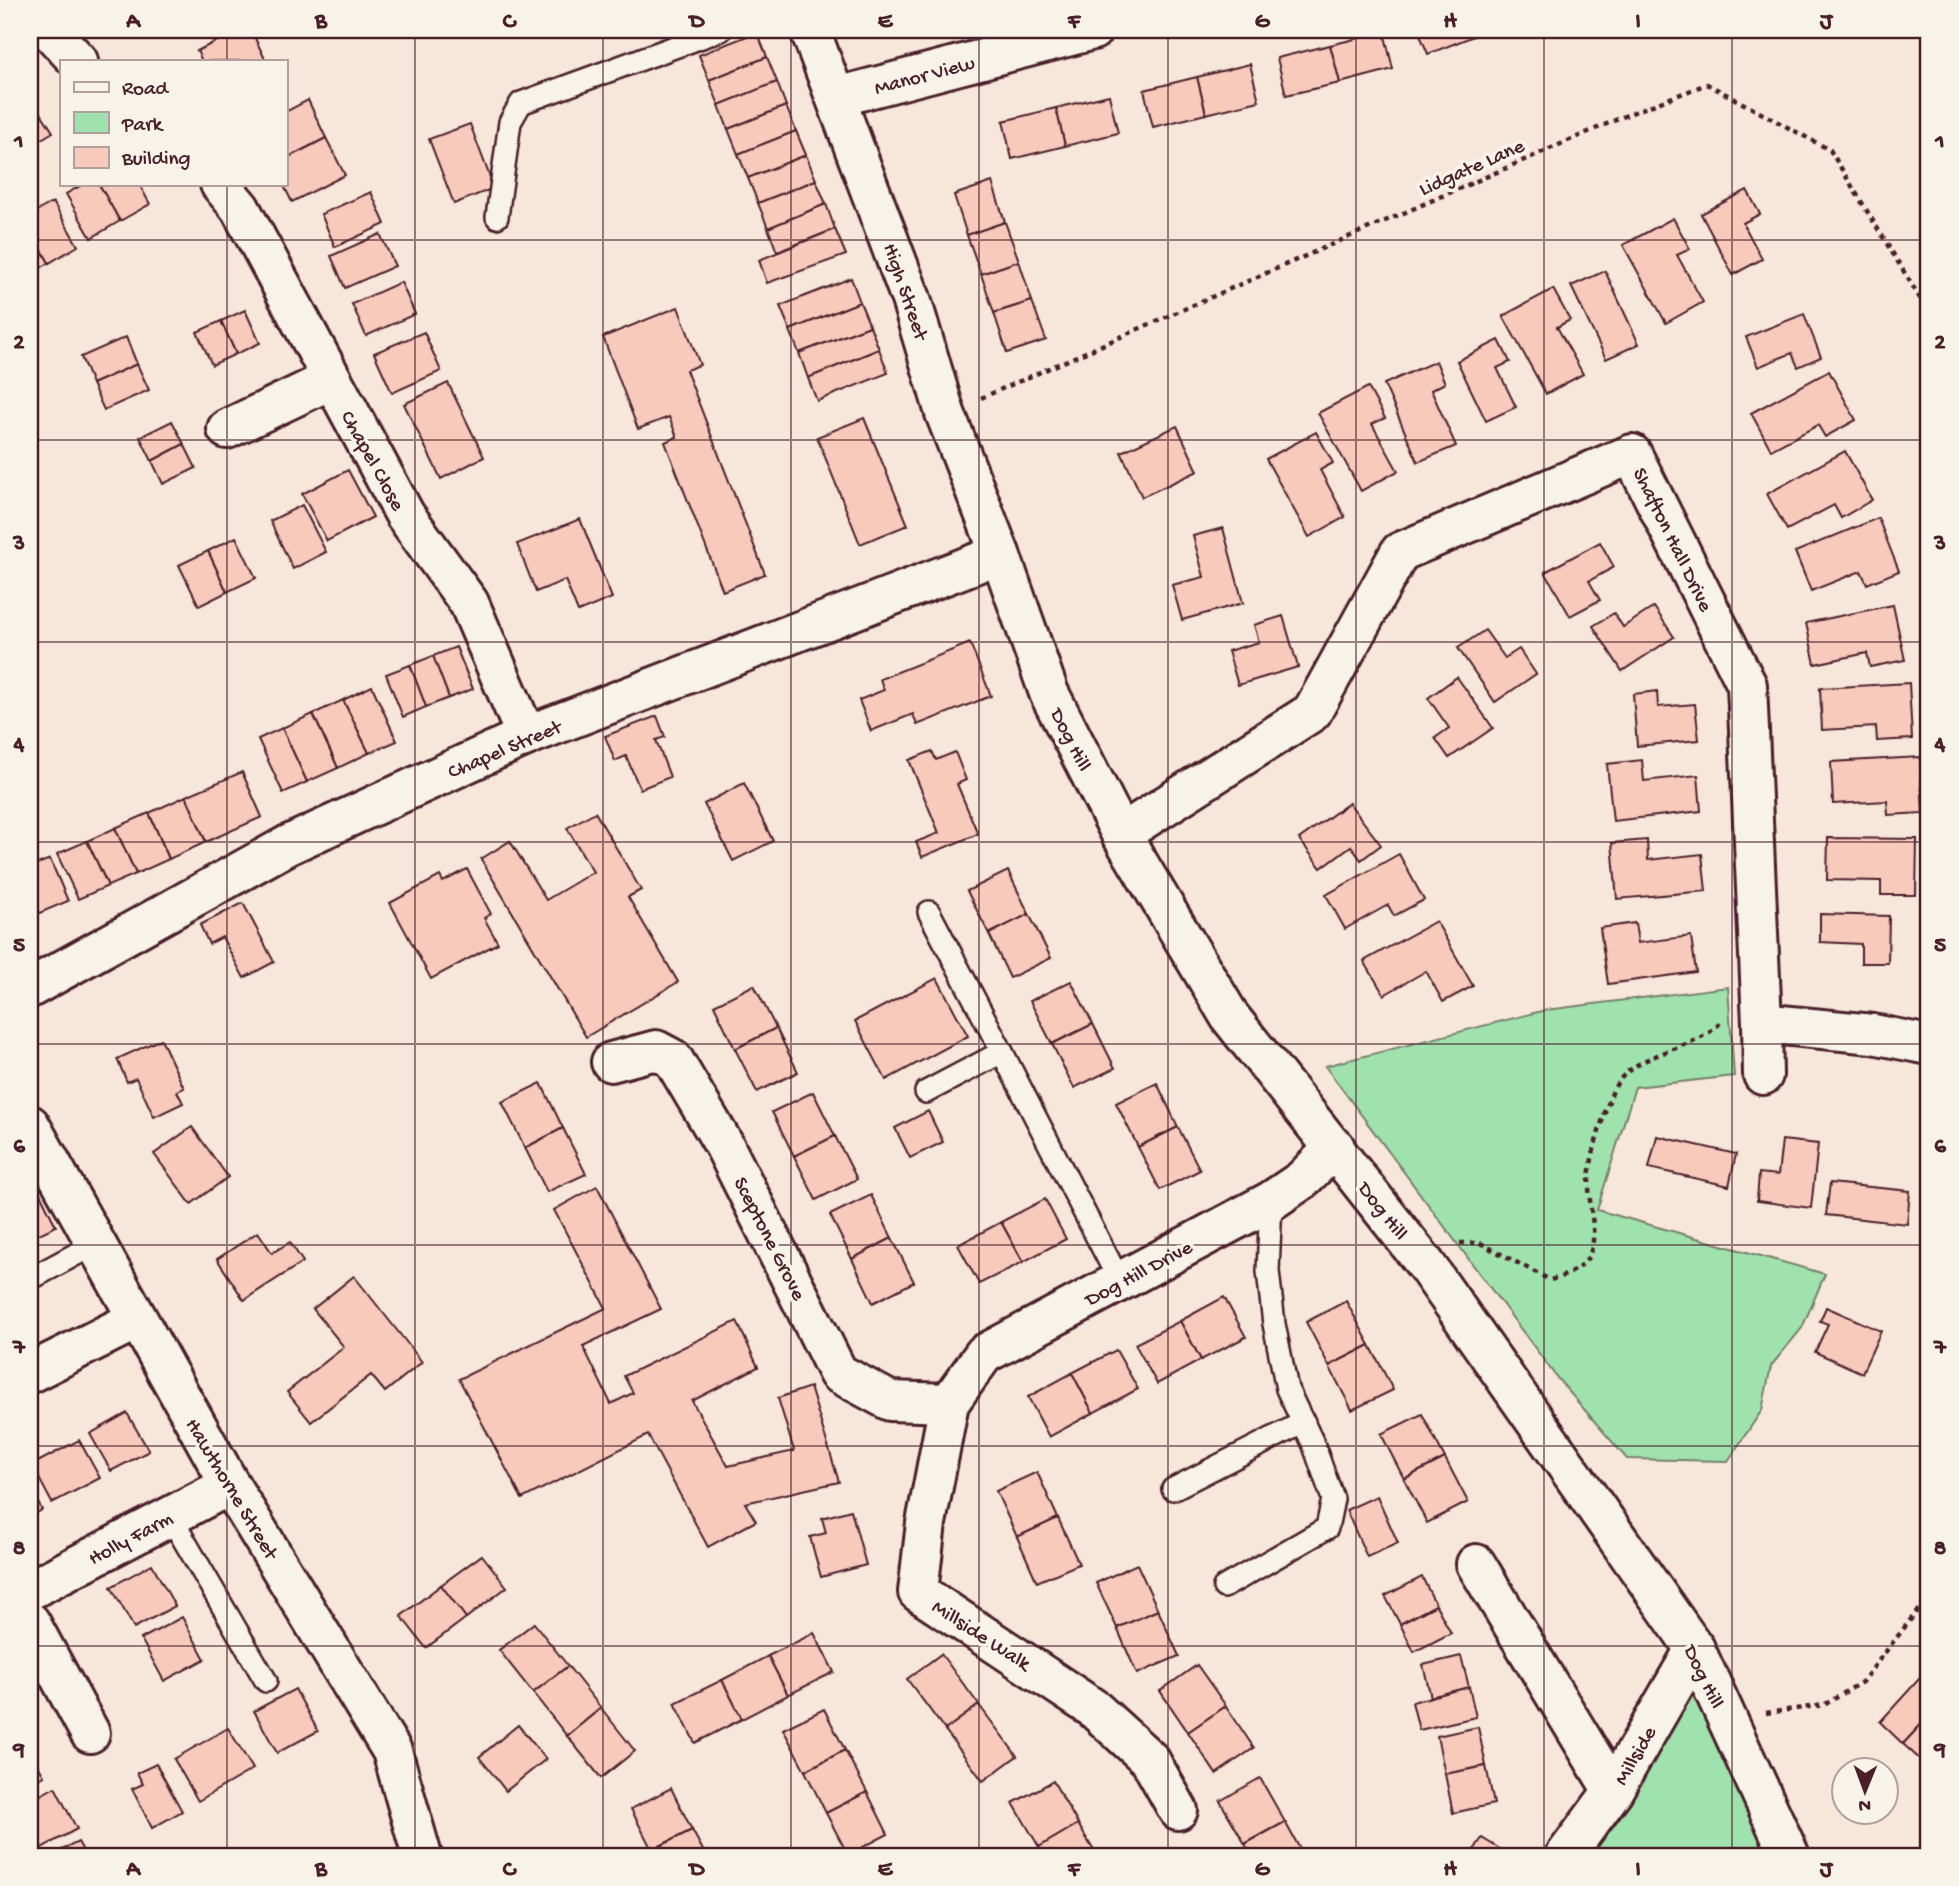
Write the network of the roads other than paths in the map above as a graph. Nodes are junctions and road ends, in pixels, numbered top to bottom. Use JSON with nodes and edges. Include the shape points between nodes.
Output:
{"nodes":[{"id":1,"x":49,"y":30,"type":"edge"},
{"id":2,"x":721,"y":30,"type":"edge"},
{"id":3,"x":810,"y":30,"type":"edge"},
{"id":4,"x":1093,"y":30,"type":"edge"},
{"id":5,"x":77,"y":60,"type":"edge"},
{"id":6,"x":837,"y":97,"type":"junction"},
{"id":7,"x":222,"y":186,"type":"edge"},
{"id":8,"x":497,"y":217,"type":"dead end"},
{"id":9,"x":330,"y":380,"type":"junction"},
{"id":10,"x":227,"y":429,"type":"dead end"},
{"id":11,"x":1000,"y":554,"type":"junction"},
{"id":12,"x":526,"y":736,"type":"junction"},
{"id":13,"x":1121,"y":834,"type":"junction"},
{"id":14,"x":929,"y":912,"type":"dead end"},
{"id":15,"x":30,"y":988,"type":"edge"},
{"id":16,"x":1762,"y":1023,"type":"junction"},
{"id":17,"x":1929,"y":1045,"type":"edge"},
{"id":18,"x":1002,"y":1052,"type":"junction"},
{"id":19,"x":611,"y":1062,"type":"dead end"},
{"id":20,"x":1763,"y":1075,"type":"dead end"},
{"id":21,"x":926,"y":1092,"type":"dead end"},
{"id":22,"x":30,"y":1125,"type":"edge"},
{"id":23,"x":1335,"y":1147,"type":"junction"},
{"id":24,"x":1271,"y":1201,"type":"junction"},
{"id":25,"x":95,"y":1244,"type":"junction"},
{"id":26,"x":30,"y":1279,"type":"edge"},
{"id":27,"x":1120,"y":1282,"type":"junction"},
{"id":28,"x":136,"y":1320,"type":"junction"},
{"id":29,"x":30,"y":1373,"type":"edge"},
{"id":30,"x":949,"y":1403,"type":"junction"},
{"id":31,"x":1304,"y":1422,"type":"junction"},
{"id":32,"x":230,"y":1485,"type":"junction"},
{"id":33,"x":1173,"y":1489,"type":"dead end"},
{"id":34,"x":170,"y":1516,"type":"junction"},
{"id":35,"x":1476,"y":1564,"type":"dead end"},
{"id":36,"x":1224,"y":1587,"type":"dead end"},
{"id":37,"x":30,"y":1590,"type":"edge"},
{"id":38,"x":30,"y":1622,"type":"edge"},
{"id":39,"x":1695,"y":1649,"type":"junction"},
{"id":40,"x":266,"y":1681,"type":"dead end"},
{"id":41,"x":90,"y":1733,"type":"dead end"},
{"id":42,"x":1613,"y":1791,"type":"junction"},
{"id":43,"x":1178,"y":1810,"type":"dead end"},
{"id":44,"x":422,"y":1856,"type":"edge"},
{"id":45,"x":1565,"y":1856,"type":"edge"},
{"id":46,"x":1790,"y":1856,"type":"edge"}],
"edges":[{"from":1,"to":5,"type":"street"},
{"from":2,"to":8,"type":"lane","via":[[521,103],[510,122]]},
{"from":3,"to":6,"type":"street","name":"High Street"},
{"from":4,"to":6,"type":"street","name":"Manor View"},
{"from":6,"to":11,"type":"street","name":"High Street","via":[[911,299],[945,413]]},
{"from":7,"to":9,"type":"street","name":"Chapel Close","via":[[240,208]]},
{"from":9,"to":10,"type":"street"},
{"from":9,"to":12,"type":"street","name":"Chapel Close","via":[[405,515],[469,603]]},
{"from":11,"to":12,"type":"street","name":"Chapel Street"},
{"from":11,"to":13,"type":"street","name":"Dog Hill","via":[[1049,693]]},
{"from":12,"to":15,"type":"street","name":"Chapel Street","via":[[288,845]]},
{"from":13,"to":16,"type":"street","name":"Shafton Hall Drive","via":[[1312,712],[1400,552],[1632,454],[1746,685]]},
{"from":13,"to":23,"type":"street","name":"Dog Hill","via":[[1230,1017]]},
{"from":14,"to":18,"type":"lane"},
{"from":16,"to":17,"type":"street","via":[[1873,1034]]},
{"from":16,"to":20,"type":"street","name":"Shafton Hall Drive"},
{"from":18,"to":21,"type":"lane"},
{"from":18,"to":27,"type":"lane"},
{"from":19,"to":30,"type":"street","name":"Sceptone Grove","via":[[656,1050],[673,1059],[724,1145],[838,1373],[890,1401]]},
{"from":22,"to":25,"type":"street","name":"Hawthorne Street"},
{"from":23,"to":24,"type":"street","name":"Dog Hill Drive","via":[[1302,1180]]},
{"from":23,"to":39,"type":"street","name":"Dog Hill","via":[[1426,1265]]},
{"from":24,"to":27,"type":"street","name":"Dog Hill Drive"},
{"from":24,"to":31,"type":"lane","via":[[1268,1271],[1274,1324],[1287,1389]]},
{"from":25,"to":26,"type":"lane"},
{"from":25,"to":28,"type":"street","name":"Hawthorne Street"},
{"from":27,"to":30,"type":"street","name":"Dog Hill Drive","via":[[984,1354]]},
{"from":28,"to":29,"type":"street"},
{"from":28,"to":32,"type":"street","name":"Hawthorne Street"},
{"from":30,"to":43,"type":"street","name":"Millside Walk","via":[[918,1592],[1093,1708],[1150,1760]]},
{"from":31,"to":33,"type":"lane"},
{"from":31,"to":36,"type":"lane","via":[[1333,1499],[1327,1528]]},
{"from":32,"to":34,"type":"street","name":"Holly Farm"},
{"from":32,"to":44,"type":"street","name":"Hawthorne Street","via":[[392,1751]]},
{"from":34,"to":37,"type":"street","name":"Holly Farm"},
{"from":34,"to":40,"type":"lane"},
{"from":35,"to":42,"type":"street"},
{"from":38,"to":41,"type":"street"},
{"from":39,"to":42,"type":"street","name":"Millside"},
{"from":39,"to":46,"type":"street","name":"Dog Hill"},
{"from":42,"to":45,"type":"street","name":"Millside"}]}
